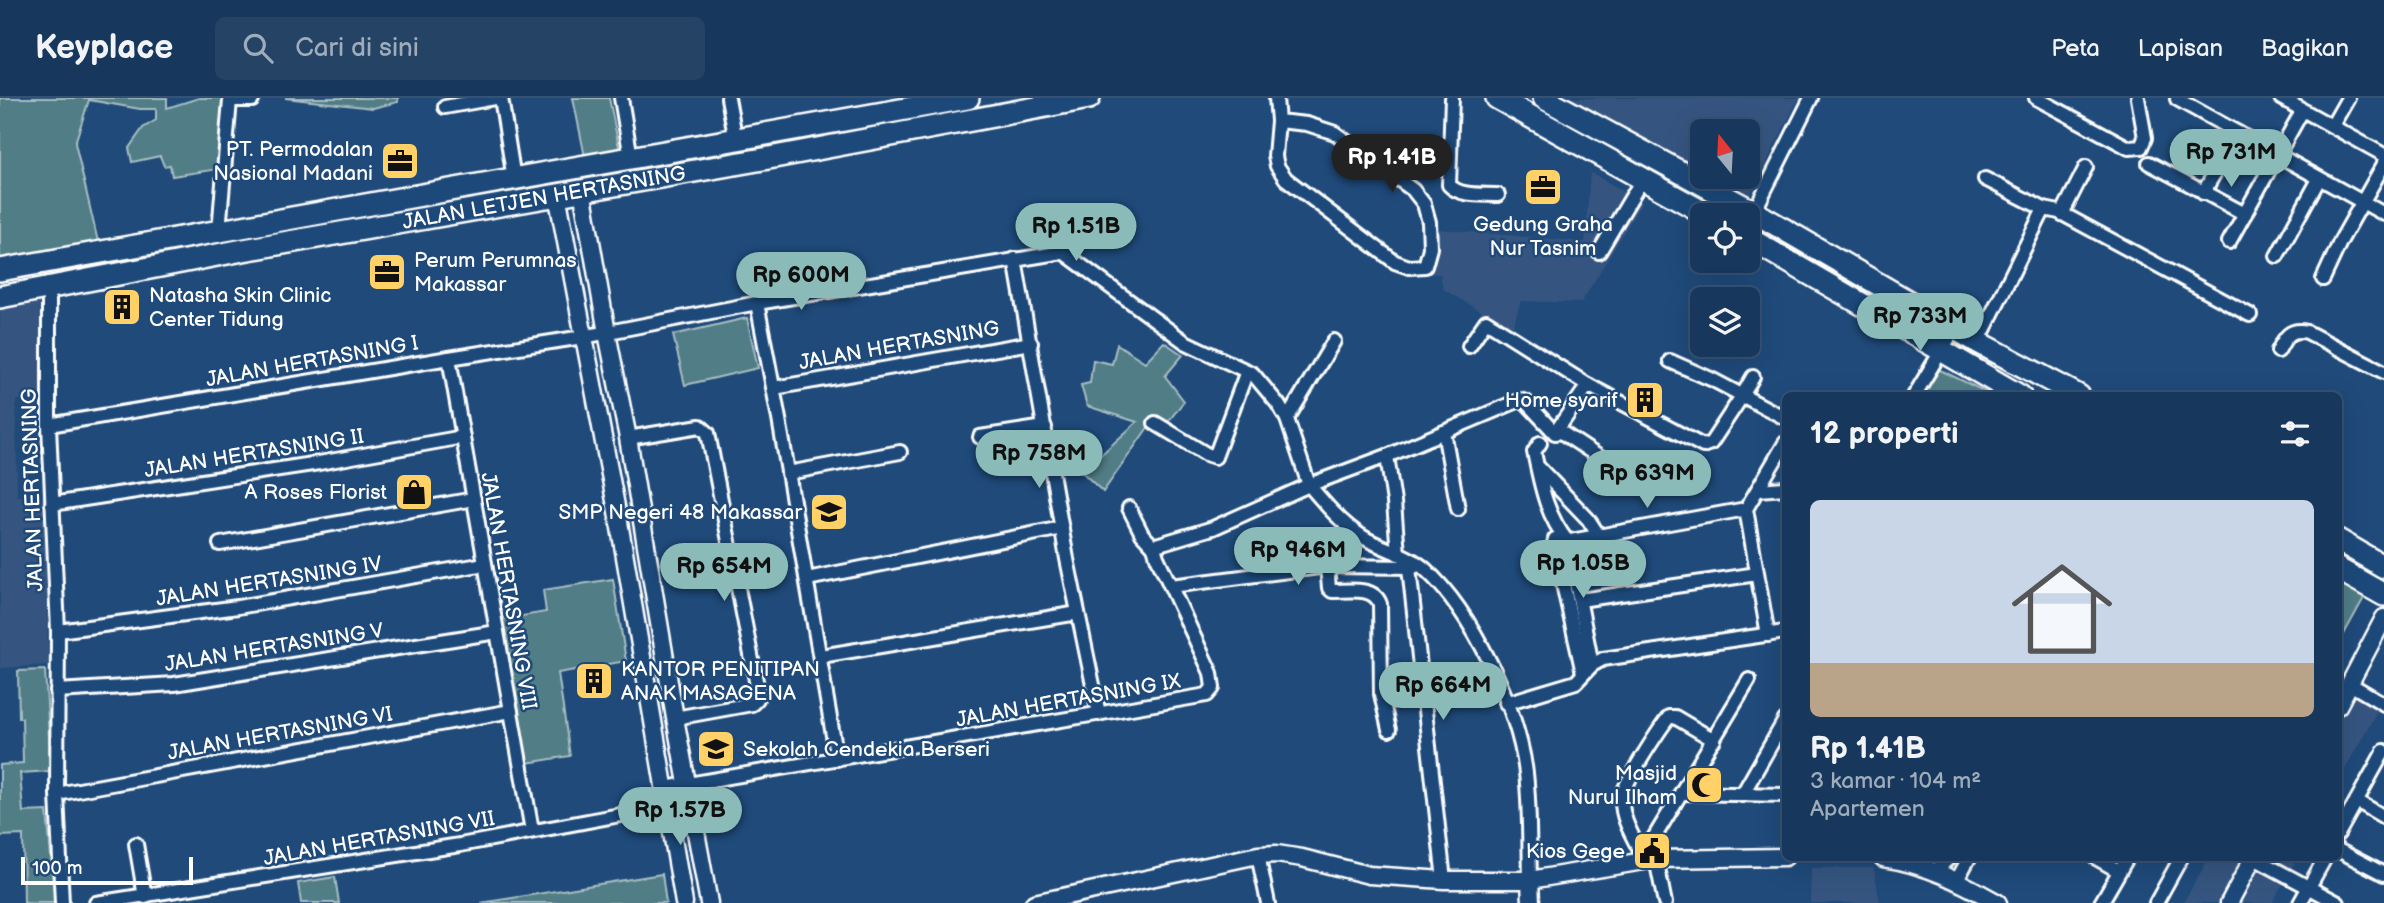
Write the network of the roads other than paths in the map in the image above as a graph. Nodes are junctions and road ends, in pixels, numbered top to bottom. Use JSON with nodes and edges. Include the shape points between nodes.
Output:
{"nodes":[{"id":1,"x":253,"y":98,"type":"edge"},
{"id":2,"x":495,"y":98,"type":"edge"},
{"id":3,"x":501,"y":98,"type":"edge"},
{"id":4,"x":621,"y":98,"type":"edge"},
{"id":5,"x":728,"y":98,"type":"edge"},
{"id":6,"x":968,"y":98,"type":"edge"},
{"id":7,"x":1089,"y":98,"type":"edge"},
{"id":8,"x":1276,"y":98,"type":"edge"},
{"id":9,"x":1452,"y":98,"type":"edge"},
{"id":10,"x":1497,"y":98,"type":"edge"},
{"id":11,"x":1544,"y":98,"type":"edge"},
{"id":12,"x":1811,"y":98,"type":"edge"},
{"id":13,"x":2138,"y":98,"type":"edge"},
{"id":14,"x":2281,"y":98,"type":"edge"},
{"id":15,"x":2348,"y":98,"type":"edge"},
{"id":16,"x":2177,"y":99,"type":"edge"},
{"id":17,"x":2043,"y":100,"type":"edge"},
{"id":18,"x":445,"y":107,"type":"dead end"},
{"id":19,"x":915,"y":109,"type":"junction"},
{"id":20,"x":2302,"y":110,"type":"junction"},
{"id":21,"x":1278,"y":121,"type":"junction"},
{"id":22,"x":2332,"y":126,"type":"junction"},
{"id":23,"x":919,"y":130,"type":"junction"},
{"id":24,"x":2238,"y":133,"type":"junction"},
{"id":25,"x":737,"y":141,"type":"junction"},
{"id":26,"x":2384,"y":155,"type":"edge"},
{"id":27,"x":2277,"y":156,"type":"junction"},
{"id":28,"x":631,"y":158,"type":"junction"},
{"id":29,"x":2150,"y":163,"type":"dead end"},
{"id":30,"x":2384,"y":164,"type":"edge"},
{"id":31,"x":2086,"y":167,"type":"dead end"},
{"id":32,"x":1690,"y":177,"type":"edge"},
{"id":33,"x":1643,"y":178,"type":"junction"},
{"id":34,"x":514,"y":179,"type":"junction"},
{"id":35,"x":1985,"y":179,"type":"dead end"},
{"id":36,"x":2319,"y":179,"type":"junction"},
{"id":37,"x":1712,"y":189,"type":"edge"},
{"id":38,"x":582,"y":190,"type":"junction"},
{"id":39,"x":2203,"y":192,"type":"junction"},
{"id":40,"x":557,"y":194,"type":"junction"},
{"id":41,"x":1498,"y":195,"type":"dead end"},
{"id":42,"x":2362,"y":201,"type":"junction"},
{"id":43,"x":1738,"y":203,"type":"edge"},
{"id":44,"x":1758,"y":203,"type":"edge"},
{"id":45,"x":379,"y":204,"type":"junction"},
{"id":46,"x":1690,"y":205,"type":"edge"},
{"id":47,"x":2044,"y":209,"type":"junction"},
{"id":48,"x":1118,"y":213,"type":"dead end"},
{"id":49,"x":2062,"y":214,"type":"junction"},
{"id":50,"x":2245,"y":214,"type":"junction"},
{"id":51,"x":2384,"y":214,"type":"edge"},
{"id":52,"x":1760,"y":215,"type":"edge"},
{"id":53,"x":384,"y":225,"type":"junction"},
{"id":54,"x":219,"y":231,"type":"junction"},
{"id":55,"x":2228,"y":242,"type":"dead end"},
{"id":56,"x":1760,"y":245,"type":"edge"},
{"id":57,"x":1599,"y":252,"type":"dead end"},
{"id":58,"x":1063,"y":253,"type":"junction"},
{"id":59,"x":2277,"y":256,"type":"dead end"},
{"id":60,"x":1015,"y":259,"type":"junction"},
{"id":61,"x":595,"y":264,"type":"junction"},
{"id":62,"x":570,"y":268,"type":"junction"},
{"id":63,"x":0,"y":270,"type":"edge"},
{"id":64,"x":2323,"y":279,"type":"dead end"},
{"id":65,"x":49,"y":287,"type":"junction"},
{"id":66,"x":0,"y":297,"type":"edge"},
{"id":67,"x":757,"y":303,"type":"junction"},
{"id":68,"x":2250,"y":315,"type":"dead end"},
{"id":69,"x":1955,"y":328,"type":"junction"},
{"id":70,"x":607,"y":333,"type":"junction"},
{"id":71,"x":583,"y":337,"type":"junction"},
{"id":72,"x":1334,"y":341,"type":"dead end"},
{"id":73,"x":1978,"y":341,"type":"junction"},
{"id":74,"x":1031,"y":343,"type":"junction"},
{"id":75,"x":1469,"y":346,"type":"dead end"},
{"id":76,"x":1941,"y":351,"type":"junction"},
{"id":77,"x":2278,"y":351,"type":"dead end"},
{"id":78,"x":449,"y":358,"type":"junction"},
{"id":79,"x":1670,"y":361,"type":"dead end"},
{"id":80,"x":1247,"y":371,"type":"junction"},
{"id":81,"x":2384,"y":372,"type":"edge"},
{"id":82,"x":1753,"y":377,"type":"dead end"},
{"id":83,"x":1588,"y":385,"type":"junction"},
{"id":84,"x":774,"y":388,"type":"junction"},
{"id":85,"x":1915,"y":392,"type":"edge"},
{"id":86,"x":2013,"y":392,"type":"edge"},
{"id":87,"x":2071,"y":392,"type":"edge"},
{"id":88,"x":1742,"y":397,"type":"junction"},
{"id":89,"x":1782,"y":417,"type":"edge"},
{"id":90,"x":1287,"y":419,"type":"junction"},
{"id":91,"x":1155,"y":423,"type":"dead end"},
{"id":92,"x":49,"y":425,"type":"junction"},
{"id":93,"x":1045,"y":427,"type":"junction"},
{"id":94,"x":1444,"y":432,"type":"junction"},
{"id":95,"x":1556,"y":432,"type":"junction"},
{"id":96,"x":463,"y":437,"type":"junction"},
{"id":97,"x":628,"y":438,"type":"junction"},
{"id":98,"x":980,"y":438,"type":"dead end"},
{"id":99,"x":1541,"y":443,"type":"dead end"},
{"id":100,"x":1782,"y":448,"type":"edge"},
{"id":101,"x":900,"y":452,"type":"dead end"},
{"id":102,"x":1387,"y":457,"type":"junction"},
{"id":103,"x":1537,"y":466,"type":"junction"},
{"id":104,"x":788,"y":473,"type":"junction"},
{"id":105,"x":1637,"y":482,"type":"dead end"},
{"id":106,"x":1310,"y":485,"type":"junction"},
{"id":107,"x":1782,"y":488,"type":"edge"},
{"id":108,"x":1758,"y":490,"type":"junction"},
{"id":109,"x":474,"y":499,"type":"junction"},
{"id":110,"x":52,"y":504,"type":"junction"},
{"id":111,"x":1129,"y":508,"type":"dead end"},
{"id":112,"x":1458,"y":509,"type":"dead end"},
{"id":113,"x":1746,"y":509,"type":"junction"},
{"id":114,"x":1062,"y":528,"type":"junction"},
{"id":115,"x":1557,"y":528,"type":"junction"},
{"id":116,"x":1599,"y":536,"type":"junction"},
{"id":117,"x":1568,"y":541,"type":"junction"},
{"id":118,"x":2342,"y":542,"type":"edge"},
{"id":119,"x":220,"y":544,"type":"dead end"},
{"id":120,"x":1554,"y":544,"type":"junction"},
{"id":121,"x":1154,"y":547,"type":"junction"},
{"id":122,"x":1398,"y":554,"type":"junction"},
{"id":123,"x":485,"y":564,"type":"junction"},
{"id":124,"x":1327,"y":566,"type":"junction"},
{"id":125,"x":1415,"y":567,"type":"junction"},
{"id":126,"x":2384,"y":567,"type":"edge"},
{"id":127,"x":2342,"y":571,"type":"edge"},
{"id":128,"x":1757,"y":574,"type":"junction"},
{"id":129,"x":807,"y":579,"type":"junction"},
{"id":130,"x":1171,"y":586,"type":"junction"},
{"id":131,"x":2384,"y":595,"type":"edge"},
{"id":132,"x":1580,"y":600,"type":"junction"},
{"id":133,"x":1078,"y":613,"type":"junction"},
{"id":134,"x":2384,"y":618,"type":"edge"},
{"id":135,"x":58,"y":631,"type":"junction"},
{"id":136,"x":497,"y":632,"type":"junction"},
{"id":137,"x":1782,"y":633,"type":"edge"},
{"id":138,"x":1768,"y":635,"type":"junction"},
{"id":139,"x":821,"y":656,"type":"junction"},
{"id":140,"x":1588,"y":669,"type":"junction"},
{"id":141,"x":1749,"y":680,"type":"dead end"},
{"id":142,"x":2350,"y":684,"type":"junction"},
{"id":143,"x":57,"y":691,"type":"junction"},
{"id":144,"x":2342,"y":699,"type":"edge"},
{"id":145,"x":1506,"y":703,"type":"junction"},
{"id":146,"x":2384,"y":704,"type":"edge"},
{"id":147,"x":511,"y":711,"type":"junction"},
{"id":148,"x":1099,"y":713,"type":"junction"},
{"id":149,"x":675,"y":718,"type":"junction"},
{"id":150,"x":1782,"y":725,"type":"edge"},
{"id":151,"x":1389,"y":730,"type":"dead end"},
{"id":152,"x":1714,"y":740,"type":"junction"},
{"id":153,"x":2383,"y":758,"type":"edge"},
{"id":154,"x":837,"y":759,"type":"junction"},
{"id":155,"x":687,"y":784,"type":"junction"},
{"id":156,"x":665,"y":788,"type":"junction"},
{"id":157,"x":1682,"y":793,"type":"junction"},
{"id":158,"x":57,"y":794,"type":"junction"},
{"id":159,"x":1742,"y":795,"type":"junction"},
{"id":160,"x":1782,"y":795,"type":"edge"},
{"id":161,"x":2357,"y":801,"type":"junction"},
{"id":162,"x":668,"y":806,"type":"junction"},
{"id":163,"x":2384,"y":817,"type":"edge"},
{"id":164,"x":2342,"y":827,"type":"edge"},
{"id":165,"x":532,"y":831,"type":"junction"},
{"id":166,"x":136,"y":844,"type":"dead end"},
{"id":167,"x":2342,"y":852,"type":"edge"},
{"id":168,"x":1258,"y":855,"type":"junction"},
{"id":169,"x":1782,"y":857,"type":"edge"},
{"id":170,"x":1647,"y":858,"type":"junction"},
{"id":171,"x":1901,"y":861,"type":"edge"},
{"id":172,"x":1946,"y":861,"type":"edge"},
{"id":173,"x":1967,"y":861,"type":"edge"},
{"id":174,"x":2101,"y":861,"type":"edge"},
{"id":175,"x":2125,"y":861,"type":"edge"},
{"id":176,"x":2179,"y":861,"type":"edge"},
{"id":177,"x":2252,"y":861,"type":"edge"},
{"id":178,"x":2260,"y":861,"type":"edge"},
{"id":179,"x":2323,"y":861,"type":"edge"},
{"id":180,"x":1935,"y":871,"type":"junction"},
{"id":181,"x":2119,"y":871,"type":"junction"},
{"id":182,"x":2384,"y":874,"type":"edge"},
{"id":183,"x":1444,"y":880,"type":"junction"},
{"id":184,"x":1530,"y":880,"type":"junction"},
{"id":185,"x":1957,"y":880,"type":"junction"},
{"id":186,"x":2308,"y":887,"type":"junction"},
{"id":187,"x":145,"y":897,"type":"junction"},
{"id":188,"x":1073,"y":899,"type":"edge"},
{"id":189,"x":62,"y":903,"type":"edge"},
{"id":190,"x":96,"y":903,"type":"edge"},
{"id":191,"x":684,"y":903,"type":"edge"},
{"id":192,"x":709,"y":903,"type":"edge"},
{"id":193,"x":1034,"y":903,"type":"edge"},
{"id":194,"x":1268,"y":903,"type":"edge"},
{"id":195,"x":1531,"y":903,"type":"edge"},
{"id":196,"x":1665,"y":903,"type":"edge"},
{"id":197,"x":1998,"y":903,"type":"edge"},
{"id":198,"x":2101,"y":903,"type":"edge"},
{"id":199,"x":2156,"y":903,"type":"edge"},
{"id":200,"x":2229,"y":903,"type":"edge"},
{"id":201,"x":2300,"y":903,"type":"edge"},
{"id":202,"x":2338,"y":903,"type":"edge"}],
"edges":[{"from":1,"to":54,"type":"street","via":[[230,100]]},
{"from":2,"to":18,"type":"street"},
{"from":3,"to":34,"type":"street"},
{"from":4,"to":28,"type":"street"},
{"from":5,"to":25,"type":"street"},
{"from":6,"to":19,"type":"main road","name":"JALAN LETJEN HERTASNING"},
{"from":7,"to":23,"type":"main road","name":"JALAN LETJEN HERTASNING"},
{"from":8,"to":21,"type":"street"},
{"from":9,"to":41,"type":"street","via":[[1449,185],[1461,192]]},
{"from":10,"to":33,"type":"main road"},
{"from":11,"to":32,"type":"main road"},
{"from":12,"to":44,"type":"street"},
{"from":13,"to":17,"type":"street","via":[[2145,138],[2136,149]]},
{"from":14,"to":20,"type":"street"},
{"from":15,"to":22,"type":"street"},
{"from":16,"to":24,"type":"street"},
{"from":19,"to":23,"type":"main road"},
{"from":19,"to":25,"type":"main road","name":"JALAN LETJEN HERTASNING"},
{"from":20,"to":22,"type":"street"},
{"from":20,"to":27,"type":"street"},
{"from":21,"to":21,"type":"street","via":[[1335,133],[1413,190],[1424,204],[1429,222],[1425,266],[1395,262],[1286,179],[1277,166]]},
{"from":22,"to":26,"type":"street"},
{"from":23,"to":38,"type":"main road","name":"JALAN LETJEN HERTASNING"},
{"from":24,"to":27,"type":"street"},
{"from":24,"to":39,"type":"street"},
{"from":25,"to":28,"type":"main road","name":"JALAN LETJEN HERTASNING"},
{"from":27,"to":36,"type":"street"},
{"from":27,"to":50,"type":"street"},
{"from":28,"to":34,"type":"main road","name":"JALAN LETJEN HERTASNING"},
{"from":29,"to":39,"type":"street"},
{"from":30,"to":42,"type":"street"},
{"from":31,"to":49,"type":"street"},
{"from":33,"to":46,"type":"main road"},
{"from":33,"to":57,"type":"street"},
{"from":34,"to":45,"type":"main road","name":"JALAN LETJEN HERTASNING"},
{"from":35,"to":47,"type":"street"},
{"from":36,"to":42,"type":"street"},
{"from":36,"to":59,"type":"street"},
{"from":37,"to":43,"type":"main road"},
{"from":38,"to":40,"type":"main road","name":"JALAN LETJEN HERTASNING"},
{"from":38,"to":61,"type":"street"},
{"from":39,"to":50,"type":"street"},
{"from":40,"to":53,"type":"main road","name":"JALAN LETJEN HERTASNING"},
{"from":40,"to":62,"type":"street"},
{"from":42,"to":51,"type":"street"},
{"from":42,"to":64,"type":"street"},
{"from":45,"to":53,"type":"main road"},
{"from":45,"to":54,"type":"main road","name":"JALAN LETJEN HERTASNING"},
{"from":47,"to":49,"type":"street"},
{"from":47,"to":73,"type":"street"},
{"from":48,"to":58,"type":"street","via":[[1080,235]]},
{"from":49,"to":68,"type":"street"},
{"from":50,"to":55,"type":"street"},
{"from":52,"to":69,"type":"main road"},
{"from":53,"to":65,"type":"main road","name":"JALAN LETJEN HERTASNING"},
{"from":54,"to":63,"type":"main road","name":"JALAN LETJEN HERTASNING"},
{"from":56,"to":76,"type":"main road"},
{"from":58,"to":60,"type":"street","name":"JALAN HERTASNING I"},
{"from":58,"to":80,"type":"street","via":[[1185,342]]},
{"from":60,"to":67,"type":"street","name":"JALAN HERTASNING I"},
{"from":60,"to":74,"type":"street"},
{"from":61,"to":62,"type":"street"},
{"from":61,"to":70,"type":"street"},
{"from":62,"to":71,"type":"street"},
{"from":65,"to":66,"type":"main road","name":"JALAN LETJEN HERTASNING"},
{"from":65,"to":92,"type":"street","name":"JALAN HERTASNING"},
{"from":67,"to":70,"type":"street","name":"JALAN HERTASNING I"},
{"from":67,"to":84,"type":"street","name":"JALAN HERTASNING"},
{"from":69,"to":73,"type":"main road"},
{"from":69,"to":76,"type":"street"},
{"from":70,"to":71,"type":"street","name":"JALAN HERTASNING I"},
{"from":70,"to":97,"type":"street"},
{"from":71,"to":78,"type":"street","name":"JALAN HERTASNING I"},
{"from":71,"to":156,"type":"street"},
{"from":72,"to":90,"type":"street"},
{"from":73,"to":87,"type":"main road"},
{"from":74,"to":84,"type":"street","name":"JALAN HERTASNING"},
{"from":74,"to":93,"type":"street"},
{"from":75,"to":83,"type":"street","via":[[1486,321]]},
{"from":76,"to":85,"type":"street"},
{"from":76,"to":86,"type":"main road"},
{"from":77,"to":81,"type":"street","via":[[2291,332],[2298,330]]},
{"from":78,"to":92,"type":"street","name":"JALAN HERTASNING I"},
{"from":78,"to":96,"type":"street","name":"JALAN HERTASNING VIII"},
{"from":79,"to":88,"type":"street"},
{"from":80,"to":90,"type":"street"},
{"from":80,"to":91,"type":"street","via":[[1216,457]]},
{"from":82,"to":88,"type":"street"},
{"from":83,"to":88,"type":"street","via":[[1703,446],[1711,443]]},
{"from":83,"to":95,"type":"street"},
{"from":84,"to":104,"type":"street","name":"JALAN HERTASNING"},
{"from":88,"to":89,"type":"street"},
{"from":90,"to":106,"type":"street"},
{"from":92,"to":110,"type":"street","name":"JALAN HERTASNING"},
{"from":93,"to":98,"type":"street"},
{"from":93,"to":114,"type":"street"},
{"from":94,"to":95,"type":"street","via":[[1523,400]]},
{"from":94,"to":102,"type":"street"},
{"from":94,"to":112,"type":"street"},
{"from":95,"to":105,"type":"street"},
{"from":96,"to":109,"type":"street","name":"JALAN HERTASNING VIII"},
{"from":96,"to":110,"type":"street","name":"JALAN HERTASNING II"},
{"from":97,"to":149,"type":"street"},
{"from":97,"to":149,"type":"street","via":[[700,426],[708,433],[758,691],[752,704]]},
{"from":99,"to":103,"type":"street","via":[[1534,452]]},
{"from":100,"to":108,"type":"street"},
{"from":101,"to":104,"type":"street"},
{"from":102,"to":106,"type":"street"},
{"from":102,"to":122,"type":"street"},
{"from":103,"to":115,"type":"street"},
{"from":103,"to":116,"type":"street"},
{"from":104,"to":129,"type":"street","name":"JALAN HERTASNING"},
{"from":106,"to":121,"type":"street","via":[[1213,528]]},
{"from":106,"to":122,"type":"street","via":[[1351,528]]},
{"from":107,"to":108,"type":"street"},
{"from":108,"to":113,"type":"street"},
{"from":109,"to":119,"type":"street"},
{"from":109,"to":123,"type":"street","name":"JALAN HERTASNING VIII"},
{"from":110,"to":135,"type":"street","name":"JALAN HERTASNING"},
{"from":111,"to":121,"type":"street"},
{"from":113,"to":116,"type":"street"},
{"from":113,"to":128,"type":"street"},
{"from":114,"to":129,"type":"street"},
{"from":114,"to":133,"type":"street"},
{"from":115,"to":117,"type":"street"},
{"from":115,"to":120,"type":"street"},
{"from":116,"to":117,"type":"street"},
{"from":117,"to":120,"type":"street"},
{"from":117,"to":132,"type":"street"},
{"from":118,"to":126,"type":"main road"},
{"from":120,"to":140,"type":"street"},
{"from":121,"to":130,"type":"street"},
{"from":122,"to":125,"type":"street"},
{"from":123,"to":135,"type":"street","name":"JALAN HERTASNING IV","via":[[238,607]]},
{"from":123,"to":136,"type":"street","name":"JALAN HERTASNING VIII"},
{"from":124,"to":125,"type":"street"},
{"from":124,"to":130,"type":"street"},
{"from":124,"to":151,"type":"street","via":[[1332,591],[1378,596],[1381,694]]},
{"from":125,"to":145,"type":"street","via":[[1438,582],[1472,629]]},
{"from":125,"to":183,"type":"street","via":[[1422,690]]},
{"from":127,"to":131,"type":"main road"},
{"from":128,"to":132,"type":"street"},
{"from":128,"to":138,"type":"street"},
{"from":129,"to":139,"type":"street","name":"JALAN HERTASNING"},
{"from":130,"to":148,"type":"street","name":"JALAN HERTASNING IX","via":[[1211,673],[1213,688],[1207,695]]},
{"from":132,"to":140,"type":"street"},
{"from":133,"to":139,"type":"street"},
{"from":133,"to":148,"type":"street"},
{"from":134,"to":142,"type":"street"},
{"from":135,"to":143,"type":"street","name":"JALAN HERTASNING"},
{"from":136,"to":143,"type":"street","name":"JALAN HERTASNING V","via":[[174,684]]},
{"from":136,"to":147,"type":"street","name":"JALAN HERTASNING VIII"},
{"from":137,"to":138,"type":"street"},
{"from":138,"to":140,"type":"street","via":[[1630,653],[1604,659]]},
{"from":139,"to":154,"type":"street","name":"JALAN HERTASNING"},
{"from":140,"to":145,"type":"street","via":[[1576,682]]},
{"from":141,"to":152,"type":"street"},
{"from":142,"to":144,"type":"street"},
{"from":142,"to":146,"type":"street"},
{"from":143,"to":158,"type":"street","name":"JALAN HERTASNING"},
{"from":145,"to":184,"type":"street","via":[[1526,770]]},
{"from":147,"to":158,"type":"street","name":"JALAN HERTASNING VI"},
{"from":147,"to":165,"type":"street","name":"JALAN HERTASNING VIII"},
{"from":148,"to":154,"type":"street","name":"JALAN HERTASNING IX"},
{"from":149,"to":155,"type":"street"},
{"from":150,"to":159,"type":"street"},
{"from":152,"to":157,"type":"street"},
{"from":152,"to":170,"type":"street","via":[[1668,717],[1627,785],[1623,802],[1629,826]]},
{"from":153,"to":161,"type":"street"},
{"from":154,"to":155,"type":"street","name":"JALAN HERTASNING IX"},
{"from":155,"to":156,"type":"street","name":"JALAN HERTASNING IX"},
{"from":155,"to":192,"type":"street"},
{"from":156,"to":162,"type":"street"},
{"from":157,"to":159,"type":"street"},
{"from":157,"to":170,"type":"street"},
{"from":158,"to":189,"type":"street","name":"JALAN HERTASNING"},
{"from":159,"to":160,"type":"street"},
{"from":161,"to":163,"type":"street"},
{"from":161,"to":164,"type":"street"},
{"from":162,"to":165,"type":"street","name":"JALAN HERTASNING VII"},
{"from":162,"to":191,"type":"street"},
{"from":165,"to":187,"type":"street","name":"JALAN HERTASNING VII"},
{"from":166,"to":187,"type":"street"},
{"from":167,"to":182,"type":"street"},
{"from":168,"to":183,"type":"street","via":[[1302,858],[1369,875]]},
{"from":168,"to":188,"type":"street"},
{"from":168,"to":194,"type":"street"},
{"from":169,"to":170,"type":"street"},
{"from":170,"to":184,"type":"street"},
{"from":170,"to":196,"type":"street"},
{"from":171,"to":180,"type":"street"},
{"from":172,"to":180,"type":"street"},
{"from":173,"to":185,"type":"street"},
{"from":174,"to":181,"type":"street"},
{"from":175,"to":181,"type":"street"},
{"from":176,"to":199,"type":"street"},
{"from":177,"to":200,"type":"street"},
{"from":178,"to":186,"type":"street"},
{"from":179,"to":186,"type":"street"},
{"from":180,"to":185,"type":"street"},
{"from":181,"to":198,"type":"street"},
{"from":183,"to":184,"type":"street"},
{"from":184,"to":195,"type":"street"},
{"from":185,"to":197,"type":"street"},
{"from":186,"to":201,"type":"street"},
{"from":186,"to":202,"type":"street"},
{"from":187,"to":190,"type":"street","name":"JALAN HERTASNING VII"},
{"from":188,"to":193,"type":"street"}]}
